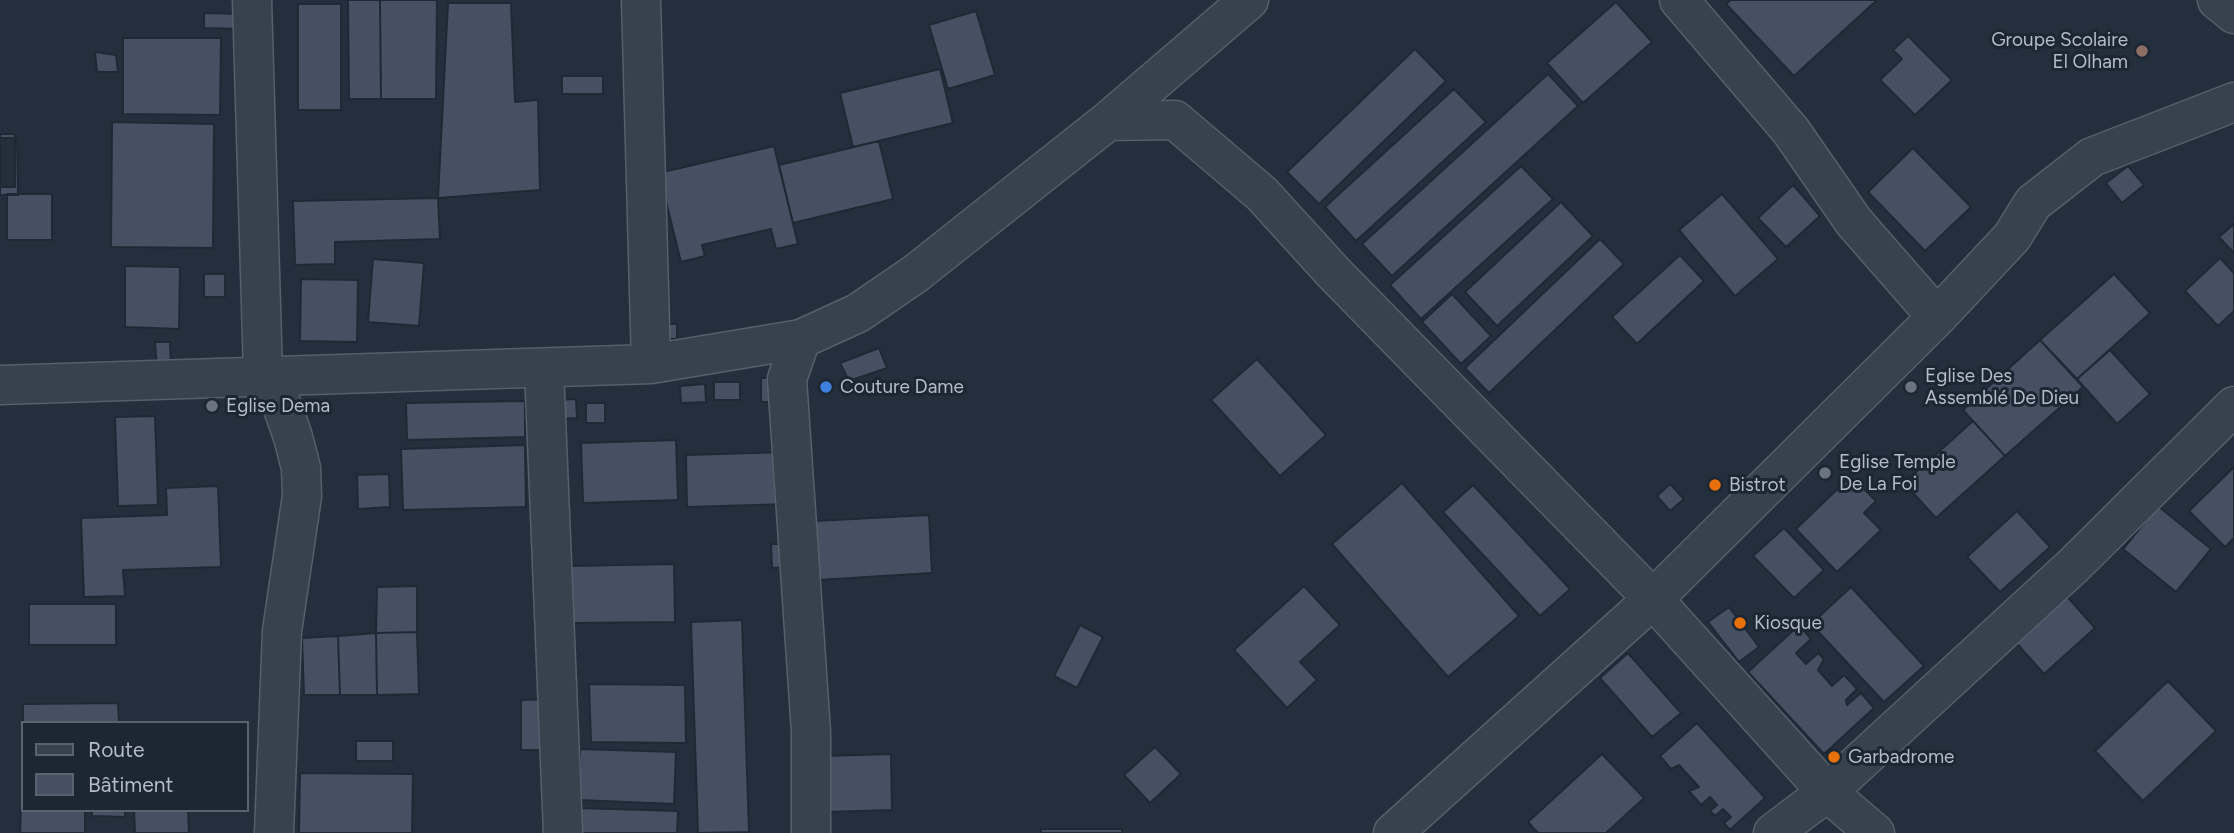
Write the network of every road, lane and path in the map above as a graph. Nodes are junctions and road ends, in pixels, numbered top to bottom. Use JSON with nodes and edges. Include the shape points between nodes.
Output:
{"nodes":[{"id":1,"x":252,"y":0,"type":"edge"},
{"id":2,"x":641,"y":0,"type":"edge"},
{"id":3,"x":1248,"y":0,"type":"edge"},
{"id":4,"x":1679,"y":0,"type":"edge"},
{"id":5,"x":2217,"y":0,"type":"edge"},
{"id":6,"x":2234,"y":15,"type":"edge"},
{"id":7,"x":2234,"y":102,"type":"edge"},
{"id":8,"x":1108,"y":121,"type":"junction"},
{"id":9,"x":1937,"y":317,"type":"junction"},
{"id":10,"x":801,"y":339,"type":"junction"},
{"id":11,"x":651,"y":364,"type":"junction"},
{"id":12,"x":544,"y":368,"type":"junction"},
{"id":13,"x":263,"y":374,"type":"junction"},
{"id":14,"x":0,"y":385,"type":"edge"},
{"id":15,"x":2234,"y":406,"type":"edge"},
{"id":16,"x":1653,"y":599,"type":"junction"},
{"id":17,"x":1827,"y":792,"type":"junction"},
{"id":18,"x":274,"y":833,"type":"edge"},
{"id":19,"x":563,"y":833,"type":"edge"},
{"id":20,"x":811,"y":833,"type":"edge"},
{"id":21,"x":1393,"y":833,"type":"edge"},
{"id":22,"x":1773,"y":833,"type":"edge"},
{"id":23,"x":1875,"y":833,"type":"edge"}],
"edges":[{"from":1,"to":13,"type":"street"},
{"from":2,"to":11,"type":"street"},
{"from":3,"to":8,"type":"street"},
{"from":4,"to":9,"type":"street","via":[[1791,131],[1854,222]]},
{"from":5,"to":6,"type":"street"},
{"from":7,"to":9,"type":"street","via":[[2127,141],[2064,176],[2034,203],[2012,237]]},
{"from":8,"to":10,"type":"street","via":[[915,274],[858,313]]},
{"from":8,"to":16,"type":"street","via":[[1175,120],[1262,194]]},
{"from":9,"to":16,"type":"street"},
{"from":10,"to":11,"type":"street"},
{"from":10,"to":20,"type":"street","via":[[787,379],[811,732]]},
{"from":11,"to":12,"type":"street"},
{"from":12,"to":13,"type":"street"},
{"from":12,"to":19,"type":"street"},
{"from":13,"to":14,"type":"street"},
{"from":13,"to":18,"type":"street","via":[[280,400],[293,437],[302,496],[282,631]]},
{"from":15,"to":17,"type":"street","via":[[2073,566]]},
{"from":16,"to":17,"type":"street"},
{"from":16,"to":21,"type":"street"},
{"from":17,"to":22,"type":"street"},
{"from":17,"to":23,"type":"street"}]}
